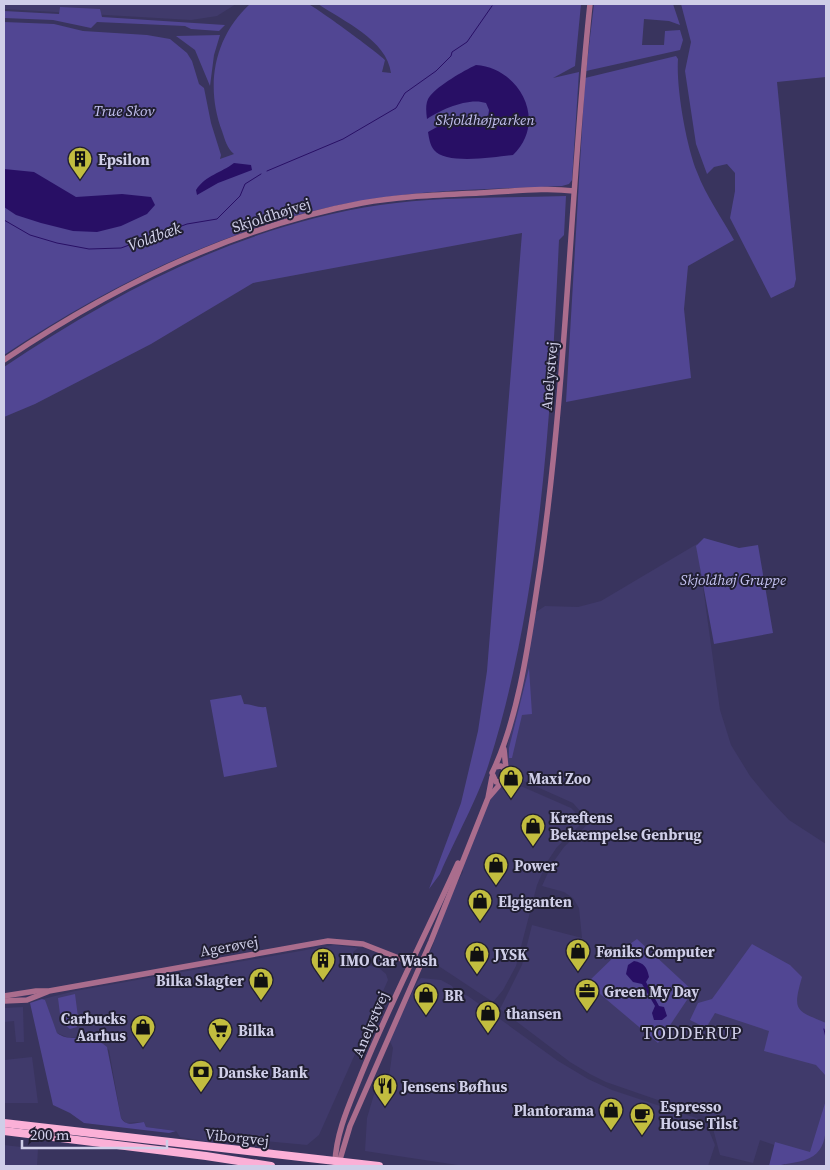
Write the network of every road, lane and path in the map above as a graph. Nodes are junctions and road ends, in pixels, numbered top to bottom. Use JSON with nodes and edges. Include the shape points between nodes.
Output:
{"nodes":[{"id":1,"x":590,"y":4,"type":"edge"},
{"id":2,"x":574,"y":191,"type":"junction"},
{"id":3,"x":4,"y":360,"type":"edge"},
{"id":4,"x":504,"y":747,"type":"junction"},
{"id":5,"x":495,"y":768,"type":"junction"},
{"id":6,"x":506,"y":769,"type":"junction"},
{"id":7,"x":492,"y":777,"type":"junction"},
{"id":8,"x":502,"y":782,"type":"junction"},
{"id":9,"x":488,"y":798,"type":"junction"},
{"id":10,"x":468,"y":843,"type":"junction"},
{"id":11,"x":411,"y":962,"type":"junction"},
{"id":12,"x":419,"y":966,"type":"junction"},
{"id":13,"x":49,"y":991,"type":"junction"},
{"id":14,"x":4,"y":996,"type":"edge"},
{"id":15,"x":4,"y":1002,"type":"edge"},
{"id":16,"x":4,"y":1124,"type":"edge"},
{"id":17,"x":4,"y":1131,"type":"edge"},
{"id":18,"x":337,"y":1163,"type":"edge"},
{"id":19,"x":271,"y":1166,"type":"edge"},
{"id":20,"x":379,"y":1166,"type":"edge"}],
"edges":[{"from":1,"to":2,"type":"street","name":"Anelystvej"},
{"from":2,"to":3,"type":"street","name":"Skjoldhøjvej","via":[[392,199],[309,215],[222,244],[124,288],[44,333]]},
{"from":2,"to":4,"type":"street","name":"Anelystvej","via":[[562,374],[543,546],[524,659]]},
{"from":4,"to":5,"type":"street","name":"Anelystvej"},
{"from":4,"to":6,"type":"street","name":"Anelystvej"},
{"from":5,"to":6,"type":"street","via":[[501,766]]},
{"from":5,"to":7,"type":"street"},
{"from":6,"to":8,"type":"street","via":[[508,776]]},
{"from":7,"to":8,"type":"street","via":[[496,782]]},
{"from":7,"to":9,"type":"street","name":"Anelystvej"},
{"from":8,"to":9,"type":"street","name":"Anelystvej"},
{"from":9,"to":10,"type":"street","name":"Anelystvej"},
{"from":10,"to":11,"type":"street","name":"Anelystvej"},
{"from":10,"to":12,"type":"street","name":"Anelystvej"},
{"from":11,"to":12,"type":"street","name":"Agerøvej"},
{"from":11,"to":13,"type":"street","name":"Agerøvej","via":[[363,944],[328,941]]},
{"from":11,"to":18,"type":"street","name":"Anelystvej","via":[[347,1112],[336,1145]]},
{"from":12,"to":18,"type":"street","name":"Anelystvej"},
{"from":13,"to":14,"type":"street","name":"Agerøvej"},
{"from":13,"to":15,"type":"street","name":"Agerøvej","via":[[27,1000]]},
{"from":16,"to":18,"type":"main road","name":"Viborgvej"},
{"from":17,"to":19,"type":"main road","name":"Viborgvej"},
{"from":18,"to":20,"type":"main road","name":"Viborgvej"}]}
